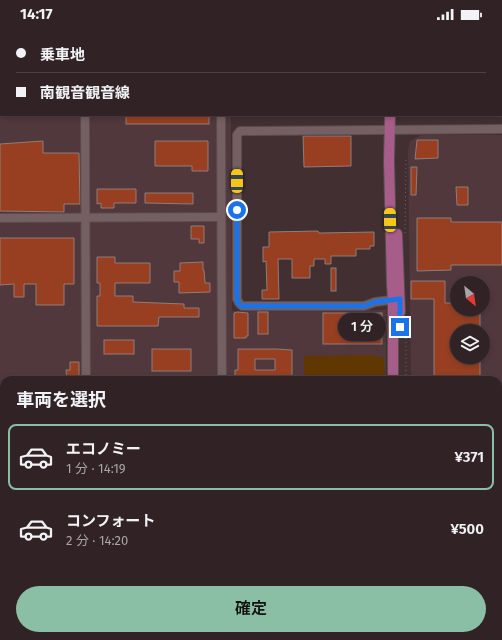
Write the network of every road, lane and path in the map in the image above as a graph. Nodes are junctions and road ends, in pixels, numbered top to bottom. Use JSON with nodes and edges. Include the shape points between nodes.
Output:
{"nodes":[{"id":1,"x":85,"y":116,"type":"edge"},
{"id":2,"x":221,"y":116,"type":"edge"},
{"id":3,"x":390,"y":116,"type":"edge"},
{"id":4,"x":502,"y":129,"type":"edge"},
{"id":5,"x":390,"y":130,"type":"junction"},
{"id":6,"x":221,"y":217,"type":"junction"},
{"id":7,"x":0,"y":218,"type":"edge"},
{"id":8,"x":85,"y":218,"type":"junction"},
{"id":9,"x":396,"y":300,"type":"junction"},
{"id":10,"x":86,"y":376,"type":"edge"},
{"id":11,"x":222,"y":376,"type":"edge"},
{"id":12,"x":393,"y":376,"type":"edge"},
{"id":13,"x":400,"y":376,"type":"edge"}],
"edges":[{"from":1,"to":8,"type":"street"},
{"from":2,"to":6,"type":"street"},
{"from":3,"to":5,"type":"main road"},
{"from":4,"to":5,"type":"street"},
{"from":5,"to":9,"type":"main road","via":[[392,286]]},
{"from":5,"to":9,"type":"street","via":[[240,131],[236,136],[237,299],[242,306],[364,306]]},
{"from":6,"to":8,"type":"street"},
{"from":6,"to":11,"type":"street"},
{"from":7,"to":8,"type":"street"},
{"from":8,"to":10,"type":"street"},
{"from":9,"to":12,"type":"main road"},
{"from":9,"to":13,"type":"main road"}]}
